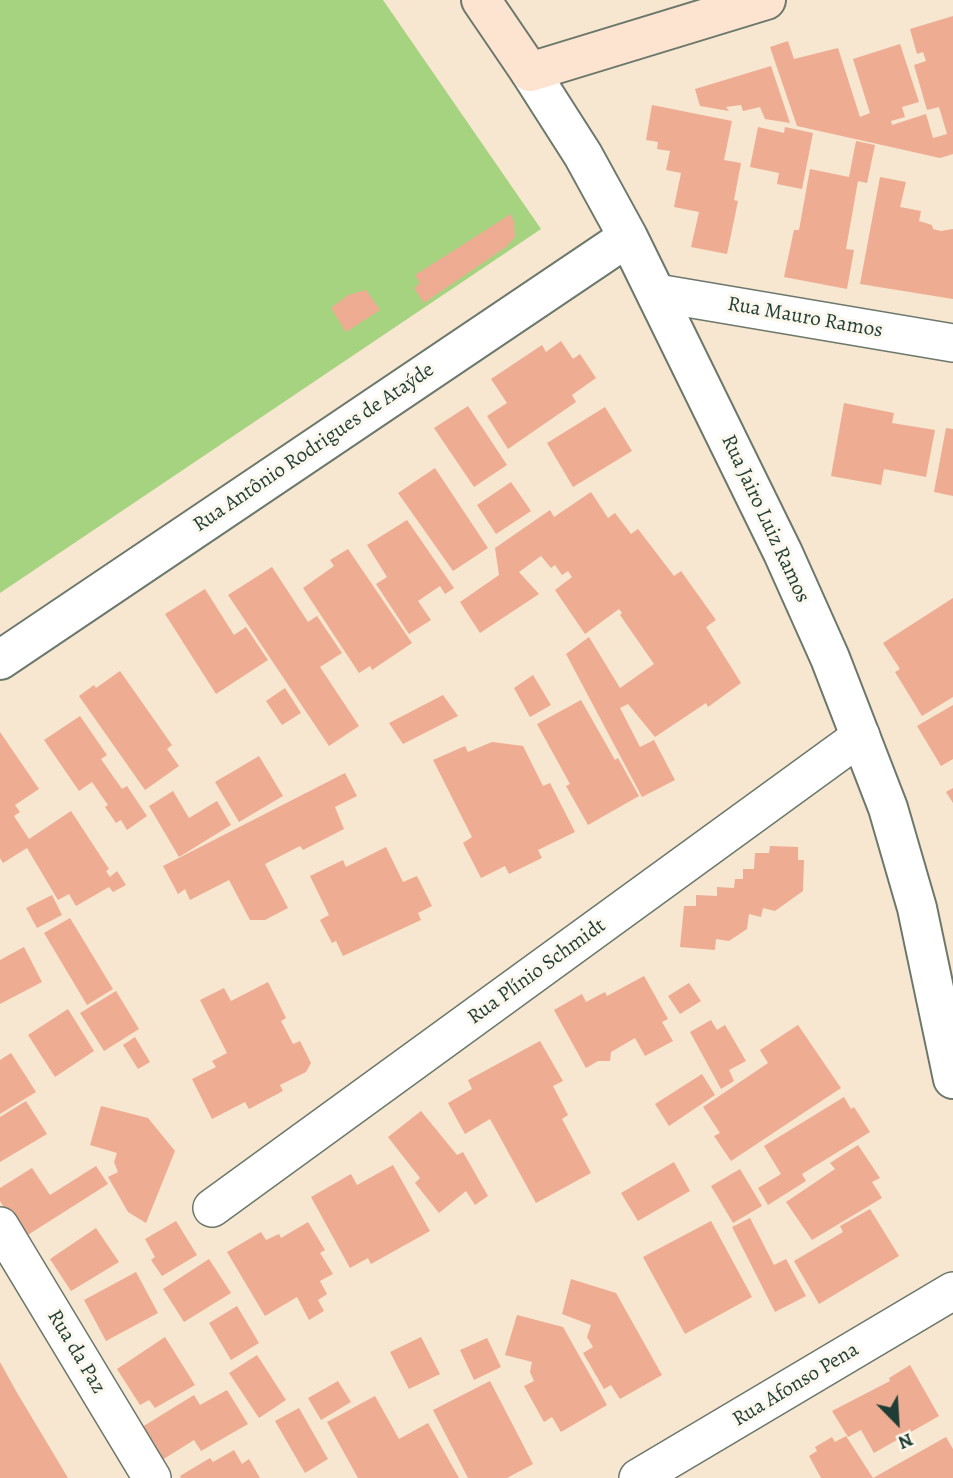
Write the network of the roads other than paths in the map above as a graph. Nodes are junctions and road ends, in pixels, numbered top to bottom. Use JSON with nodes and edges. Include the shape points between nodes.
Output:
{"nodes":[{"id":1,"x":481,"y":0,"type":"edge"},
{"id":2,"x":766,"y":0,"type":"edge"},
{"id":3,"x":530,"y":72,"type":"junction"},
{"id":4,"x":628,"y":237,"type":"junction"},
{"id":5,"x":657,"y":293,"type":"junction"},
{"id":6,"x":953,"y":343,"type":"edge"},
{"id":7,"x":0,"y":660,"type":"edge"},
{"id":8,"x":861,"y":736,"type":"junction"},
{"id":9,"x":953,"y":1079,"type":"edge"},
{"id":10,"x":212,"y":1208,"type":"dead end"},
{"id":11,"x":0,"y":1226,"type":"edge"},
{"id":12,"x":953,"y":1291,"type":"edge"},
{"id":13,"x":152,"y":1478,"type":"edge"},
{"id":14,"x":638,"y":1478,"type":"edge"}],
"edges":[{"from":1,"to":3,"type":"main road","name":"Rua Jairo Luiz Ramos"},
{"from":2,"to":3,"type":"main road"},
{"from":3,"to":4,"type":"street","name":"Rua Jairo Luiz Ramos"},
{"from":4,"to":5,"type":"street","name":"Rua Jairo Luiz Ramos"},
{"from":4,"to":7,"type":"street","name":"Rua Antônio Rodrigues de Ataýde"},
{"from":5,"to":6,"type":"street","name":"Rua Mauro Ramos"},
{"from":5,"to":8,"type":"street","name":"Rua Jairo Luiz Ramos","via":[[783,553]]},
{"from":8,"to":9,"type":"street","name":"Rua Jairo Luiz Ramos","via":[[917,908]]},
{"from":8,"to":10,"type":"street","name":"Rua Plínio Schmidt"},
{"from":11,"to":13,"type":"street","name":"Rua da Paz"},
{"from":12,"to":14,"type":"street","name":"Rua Afonso Pena"}]}
